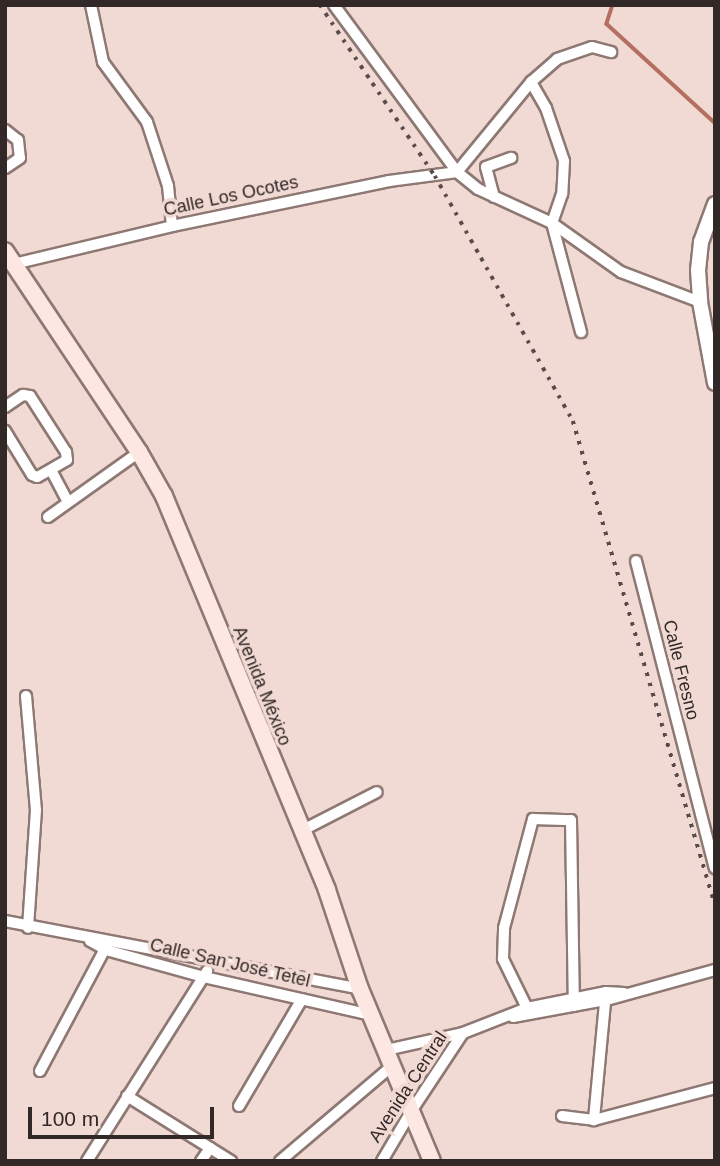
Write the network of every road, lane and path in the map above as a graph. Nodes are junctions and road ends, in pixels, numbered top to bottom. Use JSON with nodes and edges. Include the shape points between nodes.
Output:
{"nodes":[{"id":1,"x":91,"y":5,"type":"edge"},
{"id":2,"x":334,"y":5,"type":"edge"},
{"id":3,"x":611,"y":52,"type":"dead end"},
{"id":4,"x":531,"y":82,"type":"junction"},
{"id":5,"x":5,"y":130,"type":"edge"},
{"id":6,"x":511,"y":158,"type":"dead end"},
{"id":7,"x":5,"y":168,"type":"edge"},
{"id":8,"x":457,"y":172,"type":"junction"},
{"id":9,"x":494,"y":197,"type":"junction"},
{"id":10,"x":715,"y":204,"type":"edge"},
{"id":11,"x":552,"y":223,"type":"junction"},
{"id":12,"x":172,"y":226,"type":"junction"},
{"id":13,"x":10,"y":258,"type":"edge"},
{"id":14,"x":700,"y":302,"type":"junction"},
{"id":15,"x":581,"y":332,"type":"dead end"},
{"id":16,"x":715,"y":383,"type":"edge"},
{"id":17,"x":5,"y":407,"type":"edge"},
{"id":18,"x":5,"y":431,"type":"edge"},
{"id":19,"x":139,"y":452,"type":"junction"},
{"id":20,"x":51,"y":470,"type":"junction"},
{"id":21,"x":68,"y":502,"type":"junction"},
{"id":22,"x":48,"y":517,"type":"dead end"},
{"id":23,"x":636,"y":561,"type":"dead end"},
{"id":24,"x":26,"y":696,"type":"dead end"},
{"id":25,"x":377,"y":792,"type":"dead end"},
{"id":26,"x":301,"y":831,"type":"junction"},
{"id":27,"x":715,"y":868,"type":"edge"},
{"id":28,"x":5,"y":922,"type":"edge"},
{"id":29,"x":28,"y":928,"type":"junction"},
{"id":30,"x":107,"y":945,"type":"junction"},
{"id":31,"x":211,"y":962,"type":"junction"},
{"id":32,"x":715,"y":970,"type":"edge"},
{"id":33,"x":204,"y":977,"type":"junction"},
{"id":34,"x":360,"y":989,"type":"junction"},
{"id":35,"x":606,"y":996,"type":"junction"},
{"id":36,"x":303,"y":999,"type":"junction"},
{"id":37,"x":574,"y":1002,"type":"junction"},
{"id":38,"x":527,"y":1008,"type":"junction"},
{"id":39,"x":370,"y":1015,"type":"junction"},
{"id":40,"x":502,"y":1018,"type":"junction"},
{"id":41,"x":463,"y":1033,"type":"junction"},
{"id":42,"x":390,"y":1057,"type":"junction"},
{"id":43,"x":40,"y":1070,"type":"dead end"},
{"id":44,"x":715,"y":1088,"type":"edge"},
{"id":45,"x":127,"y":1096,"type":"junction"},
{"id":46,"x":239,"y":1106,"type":"dead end"},
{"id":47,"x":412,"y":1110,"type":"junction"},
{"id":48,"x":562,"y":1116,"type":"dead end"},
{"id":49,"x":594,"y":1120,"type":"junction"},
{"id":50,"x":210,"y":1148,"type":"junction"},
{"id":51,"x":87,"y":1161,"type":"edge"},
{"id":52,"x":201,"y":1161,"type":"edge"},
{"id":53,"x":231,"y":1161,"type":"edge"},
{"id":54,"x":280,"y":1161,"type":"edge"},
{"id":55,"x":382,"y":1161,"type":"edge"},
{"id":56,"x":432,"y":1161,"type":"edge"}],
"edges":[{"from":1,"to":12,"type":"street","via":[[103,62],[147,122],[168,186]]},
{"from":2,"to":8,"type":"street"},
{"from":3,"to":4,"type":"street","via":[[592,47],[558,59]]},
{"from":4,"to":8,"type":"street"},
{"from":4,"to":11,"type":"street","via":[[546,108],[564,161],[562,194]]},
{"from":5,"to":7,"type":"street","via":[[18,140],[20,158]]},
{"from":6,"to":9,"type":"street","via":[[486,167]]},
{"from":8,"to":9,"type":"street"},
{"from":8,"to":12,"type":"street","name":"Calle Los Ocotes","via":[[389,181]]},
{"from":9,"to":11,"type":"street"},
{"from":10,"to":14,"type":"street","via":[[701,242]]},
{"from":11,"to":14,"type":"street","via":[[621,272]]},
{"from":11,"to":15,"type":"street"},
{"from":12,"to":13,"type":"street","name":"Calle Los Ocotes"},
{"from":13,"to":19,"type":"main road","name":"Avenida México"},
{"from":14,"to":16,"type":"street"},
{"from":17,"to":20,"type":"street","via":[[23,395],[30,396],[66,452],[67,460]]},
{"from":18,"to":20,"type":"street","via":[[32,475]]},
{"from":19,"to":21,"type":"street"},
{"from":19,"to":26,"type":"main road","name":"Avenida México","via":[[164,496]]},
{"from":20,"to":21,"type":"street"},
{"from":21,"to":22,"type":"street"},
{"from":23,"to":27,"type":"street","name":"Calle Fresno"},
{"from":24,"to":29,"type":"street","via":[[36,810]]},
{"from":25,"to":26,"type":"street"},
{"from":26,"to":34,"type":"main road","name":"Avenida México","via":[[327,890]]},
{"from":28,"to":29,"type":"street","name":"Calle San José Tetel"},
{"from":29,"to":30,"type":"street","name":"Calle San José Tetel"},
{"from":30,"to":31,"type":"street","name":"Calle San José Tetel"},
{"from":30,"to":33,"type":"street","name":"Calle San José Tetel"},
{"from":30,"to":43,"type":"street"},
{"from":31,"to":33,"type":"street"},
{"from":31,"to":34,"type":"street","name":"Calle San José Tetel"},
{"from":32,"to":35,"type":"street","name":"Avenida Central"},
{"from":33,"to":36,"type":"street","name":"Calle San José Tetel"},
{"from":33,"to":45,"type":"street"},
{"from":34,"to":39,"type":"main road","name":"Avenida México"},
{"from":35,"to":37,"type":"street","name":"Avenida Central"},
{"from":35,"to":49,"type":"street"},
{"from":36,"to":39,"type":"street","name":"Calle San José Tetel"},
{"from":36,"to":46,"type":"street"},
{"from":37,"to":38,"type":"street","name":"Avenida Central"},
{"from":37,"to":38,"type":"street","via":[[571,820],[533,819],[505,928],[503,959]]},
{"from":37,"to":40,"type":"street","name":"Avenida Central"},
{"from":38,"to":40,"type":"street","name":"Avenida Central"},
{"from":39,"to":42,"type":"main road","name":"Avenida México"},
{"from":40,"to":41,"type":"street","name":"Avenida Central"},
{"from":41,"to":42,"type":"street","name":"Avenida Central"},
{"from":41,"to":47,"type":"street","name":"Avenida Central"},
{"from":42,"to":47,"type":"main road","name":"Avenida México"},
{"from":42,"to":54,"type":"street"},
{"from":44,"to":49,"type":"street"},
{"from":45,"to":50,"type":"street"},
{"from":45,"to":51,"type":"street"},
{"from":47,"to":55,"type":"street","name":"Avenida Central"},
{"from":47,"to":56,"type":"main road","name":"Avenida México"},
{"from":48,"to":49,"type":"street"},
{"from":50,"to":52,"type":"street"},
{"from":50,"to":53,"type":"street"}]}
